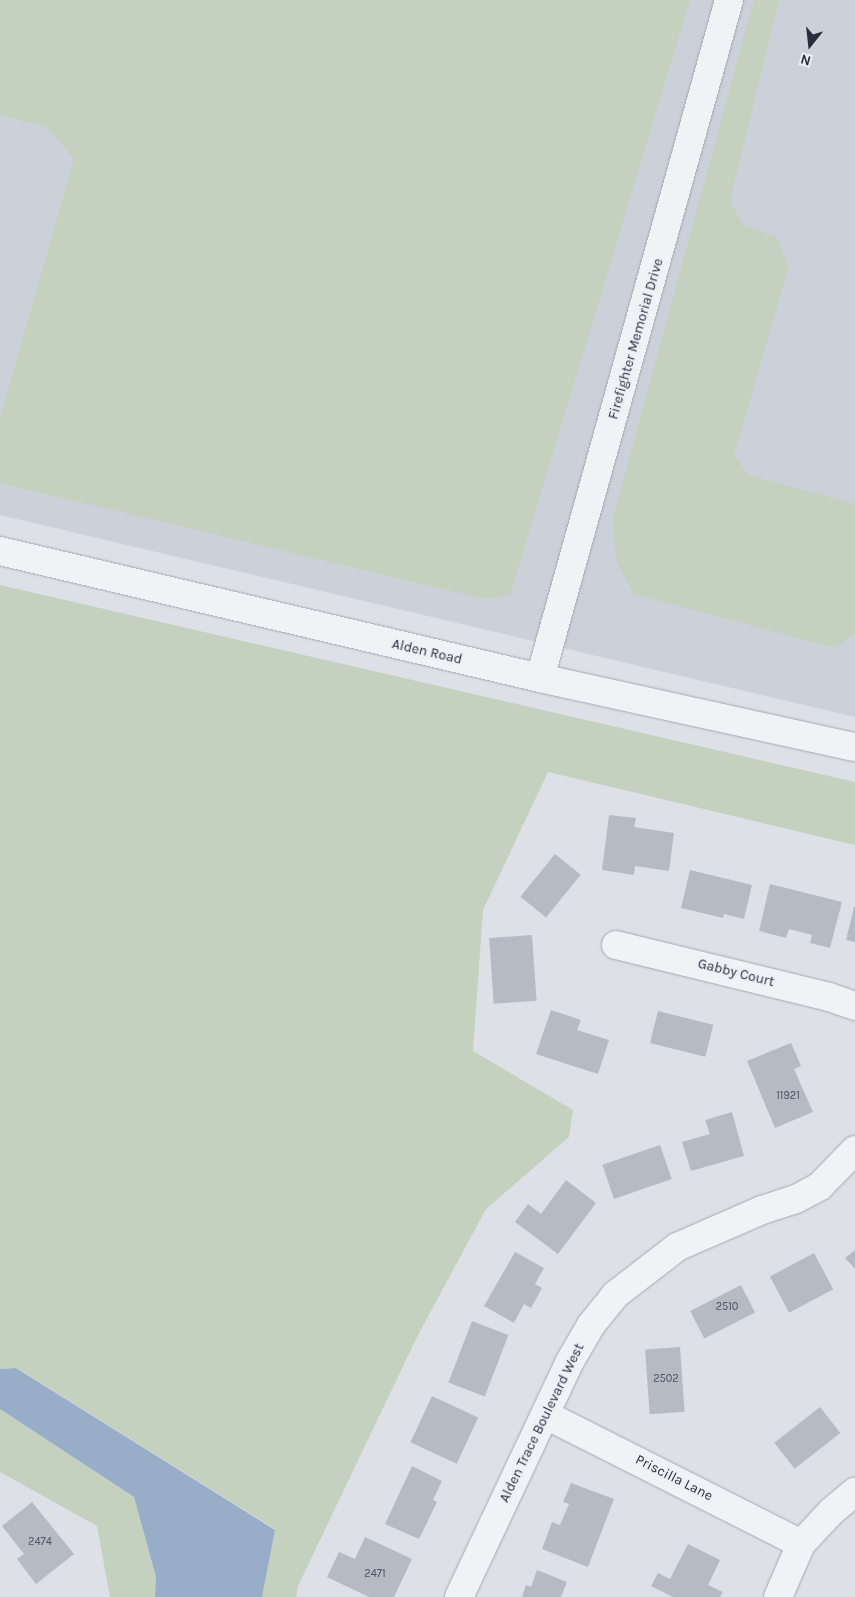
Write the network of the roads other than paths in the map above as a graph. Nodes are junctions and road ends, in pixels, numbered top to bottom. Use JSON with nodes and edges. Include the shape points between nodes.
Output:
{"nodes":[{"id":1,"x":730,"y":0,"type":"edge"},
{"id":2,"x":0,"y":550,"type":"edge"},
{"id":3,"x":540,"y":678,"type":"junction"},
{"id":4,"x":855,"y":747,"type":"edge"},
{"id":5,"x":616,"y":945,"type":"dead end"},
{"id":6,"x":855,"y":1006,"type":"edge"},
{"id":7,"x":855,"y":1150,"type":"edge"},
{"id":8,"x":546,"y":1415,"type":"junction"},
{"id":9,"x":855,"y":1492,"type":"edge"},
{"id":10,"x":801,"y":1544,"type":"junction"},
{"id":11,"x":459,"y":1597,"type":"edge"},
{"id":12,"x":778,"y":1597,"type":"edge"}],
"edges":[{"from":1,"to":3,"type":"street","name":"Firefighter Memorial Drive"},
{"from":2,"to":3,"type":"street","name":"Alden Road"},
{"from":3,"to":4,"type":"street","name":"Alden Road"},
{"from":5,"to":6,"type":"street","name":"Gabby Court"},
{"from":7,"to":8,"type":"street","name":"Alden Trace Boulevard West","via":[[820,1186],[796,1200],[762,1210],[677,1247],[614,1295],[591,1325],[569,1363]]},
{"from":8,"to":10,"type":"street","name":"Priscilla Lane"},
{"from":8,"to":11,"type":"street","name":"Alden Trace Boulevard West"},
{"from":9,"to":10,"type":"street","via":[[832,1510]]},
{"from":10,"to":12,"type":"street"}]}
